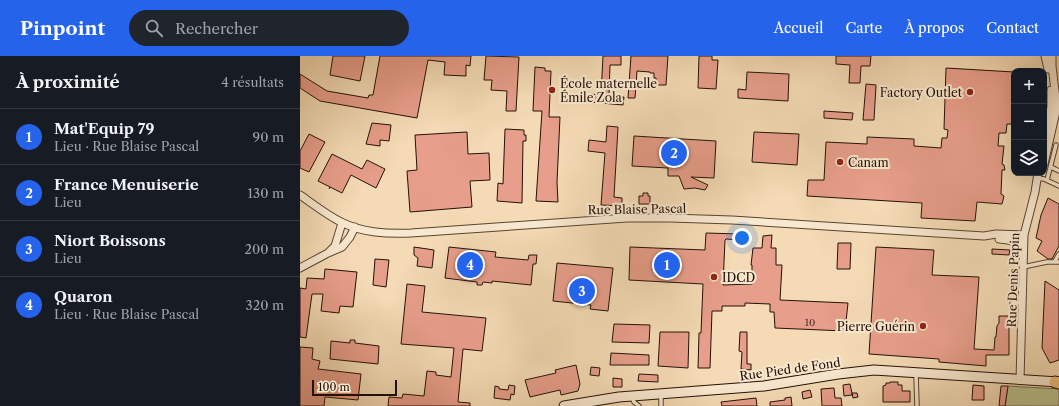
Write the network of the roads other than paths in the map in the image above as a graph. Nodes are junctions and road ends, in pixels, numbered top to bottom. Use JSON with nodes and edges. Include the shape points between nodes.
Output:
{"nodes":[{"id":1,"x":1046,"y":56,"type":"edge"},
{"id":2,"x":1052,"y":56,"type":"edge"},
{"id":3,"x":1052,"y":143,"type":"edge"},
{"id":4,"x":1054,"y":154,"type":"junction"},
{"id":5,"x":1059,"y":157,"type":"edge"},
{"id":6,"x":1047,"y":166,"type":"edge"},
{"id":7,"x":1059,"y":172,"type":"edge"},
{"id":8,"x":1047,"y":176,"type":"edge"},
{"id":9,"x":1038,"y":177,"type":"edge"},
{"id":10,"x":1047,"y":180,"type":"junction"},
{"id":11,"x":1059,"y":186,"type":"edge"},
{"id":12,"x":300,"y":195,"type":"edge"},
{"id":13,"x":342,"y":223,"type":"junction"},
{"id":14,"x":355,"y":227,"type":"junction"},
{"id":15,"x":1024,"y":235,"type":"junction"},
{"id":16,"x":984,"y":236,"type":"junction"},
{"id":17,"x":1023,"y":245,"type":"junction"},
{"id":18,"x":328,"y":253,"type":"junction"},
{"id":19,"x":1059,"y":254,"type":"edge"},
{"id":20,"x":1057,"y":262,"type":"edge"},
{"id":21,"x":1023,"y":267,"type":"junction"},
{"id":22,"x":300,"y":268,"type":"edge"},
{"id":23,"x":1012,"y":303,"type":"dead end"},
{"id":24,"x":1022,"y":303,"type":"junction"},
{"id":25,"x":916,"y":372,"type":"junction"},
{"id":26,"x":1020,"y":380,"type":"junction"},
{"id":27,"x":1058,"y":381,"type":"edge"},
{"id":28,"x":661,"y":394,"type":"junction"},
{"id":29,"x":632,"y":396,"type":"junction"},
{"id":30,"x":564,"y":406,"type":"edge"},
{"id":31,"x":639,"y":406,"type":"edge"},
{"id":32,"x":661,"y":406,"type":"edge"},
{"id":33,"x":917,"y":406,"type":"edge"}],
"edges":[{"from":1,"to":3,"type":"street","via":[[1051,98],[1048,122]]},
{"from":2,"to":3,"type":"street","via":[[1057,107]]},
{"from":3,"to":4,"type":"lane"},
{"from":3,"to":6,"type":"street"},
{"from":4,"to":5,"type":"lane"},
{"from":4,"to":6,"type":"lane"},
{"from":6,"to":7,"type":"lane"},
{"from":8,"to":10,"type":"lane"},
{"from":9,"to":10,"type":"lane"},
{"from":9,"to":15,"type":"street","name":"Rue Denis Papin"},
{"from":10,"to":11,"type":"lane"},
{"from":12,"to":13,"type":"street","name":"Rue Blaise Pascal"},
{"from":13,"to":14,"type":"street","name":"Rue Blaise Pascal"},
{"from":13,"to":18,"type":"street","via":[[335,246]]},
{"from":14,"to":16,"type":"street","name":"Rue Blaise Pascal","via":[[397,233],[627,218],[670,218]]},
{"from":14,"to":18,"type":"street","via":[[342,247]]},
{"from":15,"to":16,"type":"street","name":"Rue Blaise Pascal"},
{"from":15,"to":17,"type":"street","name":"Rue Denis Papin"},
{"from":16,"to":17,"type":"street","name":"Rue Blaise Pascal"},
{"from":17,"to":21,"type":"street","name":"Rue Denis Papin"},
{"from":18,"to":22,"type":"street"},
{"from":19,"to":20,"type":"lane"},
{"from":20,"to":21,"type":"lane"},
{"from":21,"to":24,"type":"street","name":"Rue Denis Papin"},
{"from":23,"to":24,"type":"lane"},
{"from":24,"to":26,"type":"street","name":"Rue Denis Papin"},
{"from":25,"to":26,"type":"main road","name":"Rue Pied de Fond"},
{"from":25,"to":28,"type":"main road","name":"Rue Pied de Fond","via":[[863,371],[764,386]]},
{"from":25,"to":33,"type":"lane"},
{"from":26,"to":27,"type":"main road","name":"Rue Pied de Fond"},
{"from":28,"to":29,"type":"main road","name":"Rue Pied de Fond"},
{"from":28,"to":32,"type":"lane"},
{"from":29,"to":30,"type":"main road","name":"Rue Pied de Fond"},
{"from":29,"to":31,"type":"lane"}]}
